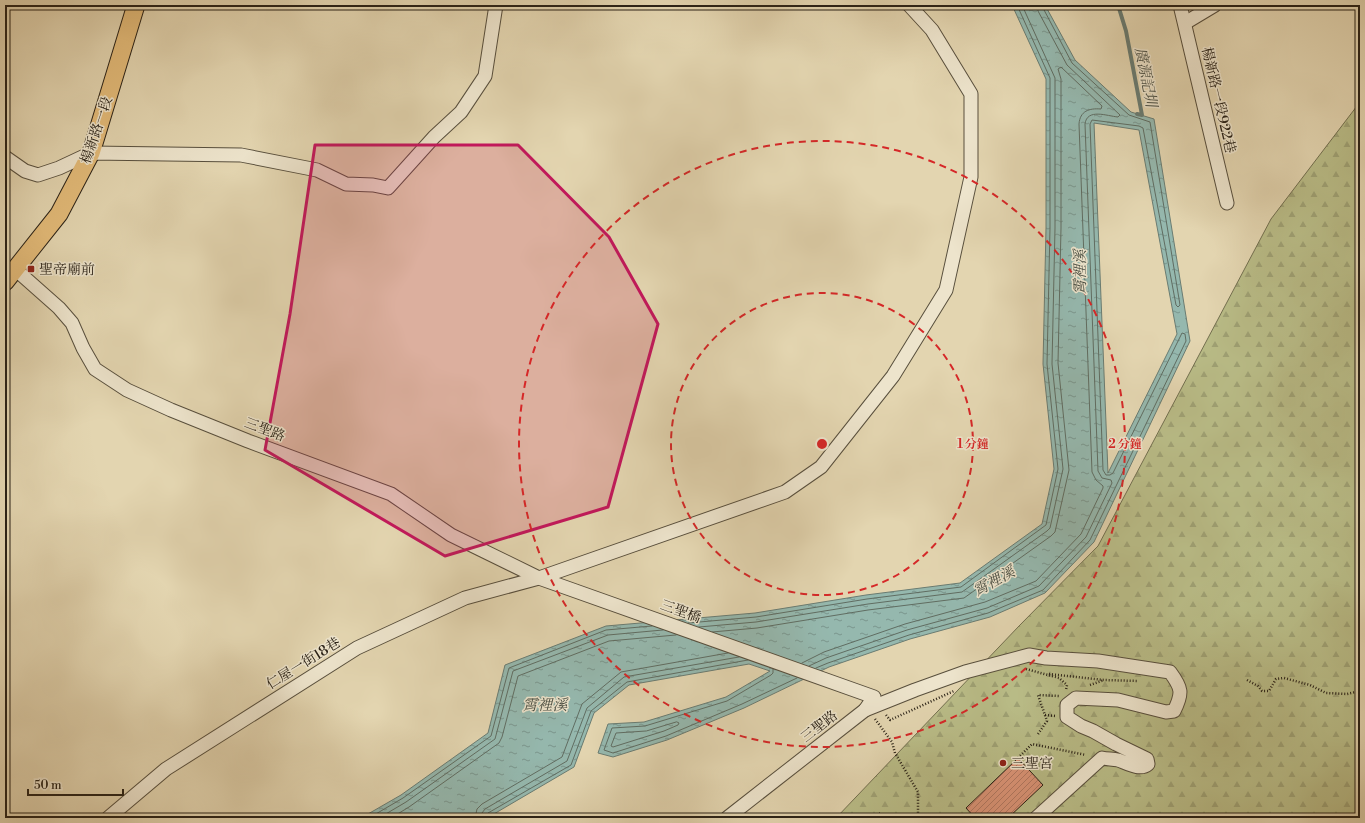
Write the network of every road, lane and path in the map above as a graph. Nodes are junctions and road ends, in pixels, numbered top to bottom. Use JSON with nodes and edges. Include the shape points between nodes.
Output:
{"nodes":[{"id":1,"x":136,"y":5,"type":"edge"},
{"id":2,"x":496,"y":5,"type":"edge"},
{"id":3,"x":909,"y":5,"type":"edge"},
{"id":4,"x":1180,"y":5,"type":"edge"},
{"id":5,"x":1215,"y":5,"type":"edge"},
{"id":6,"x":1184,"y":23,"type":"junction"},
{"id":7,"x":91,"y":153,"type":"junction"},
{"id":8,"x":5,"y":157,"type":"edge"},
{"id":9,"x":1228,"y":203,"type":"dead end"},
{"id":10,"x":10,"y":275,"type":"edge"},
{"id":11,"x":539,"y":578,"type":"junction"},
{"id":12,"x":1024,"y":669,"type":"dead end"},
{"id":13,"x":1045,"y":673,"type":"junction"},
{"id":14,"x":1139,"y":680,"type":"dead end"},
{"id":15,"x":1247,"y":680,"type":"dead end"},
{"id":16,"x":957,"y":689,"type":"dead end"},
{"id":17,"x":1360,"y":691,"type":"edge"},
{"id":18,"x":879,"y":706,"type":"junction"},
{"id":19,"x":865,"y":710,"type":"junction"},
{"id":20,"x":1038,"y":734,"type":"dead end"},
{"id":21,"x":1018,"y":758,"type":"dead end"},
{"id":22,"x":1102,"y":758,"type":"junction"},
{"id":23,"x":108,"y":818,"type":"edge"},
{"id":24,"x":728,"y":818,"type":"edge"},
{"id":25,"x":872,"y":818,"type":"edge"},
{"id":26,"x":882,"y":818,"type":"edge"},
{"id":27,"x":918,"y":818,"type":"edge"},
{"id":28,"x":1036,"y":818,"type":"edge"}],
"edges":[{"from":1,"to":7,"type":"main road","name":"楊新路一段"},
{"from":2,"to":7,"type":"street","via":[[485,76],[461,112],[388,188],[346,184],[317,170],[241,155]]},
{"from":3,"to":11,"type":"street","name":"仁屋一街18巷","via":[[932,30],[971,94],[971,177],[946,290],[893,376],[821,468],[786,492]]},
{"from":4,"to":6,"type":"street","name":"楊新路一段922巷"},
{"from":5,"to":6,"type":"street"},
{"from":6,"to":9,"type":"street","name":"楊新路一段922巷"},
{"from":7,"to":8,"type":"street","via":[[38,175],[25,172]]},
{"from":7,"to":10,"type":"main road","name":"楊新路一段","via":[[59,214]]},
{"from":10,"to":11,"type":"street","name":"三聖路","via":[[59,308],[72,323],[95,369],[127,390],[248,441],[391,494],[451,535]]},
{"from":11,"to":19,"type":"street","name":"三聖橋","via":[[874,697]]},
{"from":11,"to":23,"type":"street","name":"仁屋一街18巷","via":[[465,598],[357,648],[166,768]]},
{"from":12,"to":13,"type":"path"},
{"from":13,"to":14,"type":"path","via":[[1104,680]]},
{"from":13,"to":20,"type":"path","via":[[1059,678],[1066,685],[1066,690],[1062,696],[1038,695],[1047,721]]},
{"from":15,"to":17,"type":"path","via":[[1262,691],[1269,691],[1276,679],[1284,678],[1310,685],[1326,693],[1346,694]]},
{"from":16,"to":18,"type":"path","via":[[890,720]]},
{"from":18,"to":19,"type":"street"},
{"from":18,"to":22,"type":"street","via":[[964,672],[1029,655],[1098,661],[1170,672],[1180,684],[1180,699],[1174,711],[1166,712],[1118,700],[1076,698],[1067,705],[1067,717],[1074,722],[1149,761],[1145,766],[1138,766]]},
{"from":18,"to":27,"type":"path","via":[[870,711],[892,742],[895,753],[918,792]]},
{"from":19,"to":24,"type":"street","name":"三聖路"},
{"from":21,"to":22,"type":"path","via":[[1032,744]]},
{"from":22,"to":28,"type":"street"},
{"from":25,"to":26,"type":"path","via":[[882,813]]}]}
